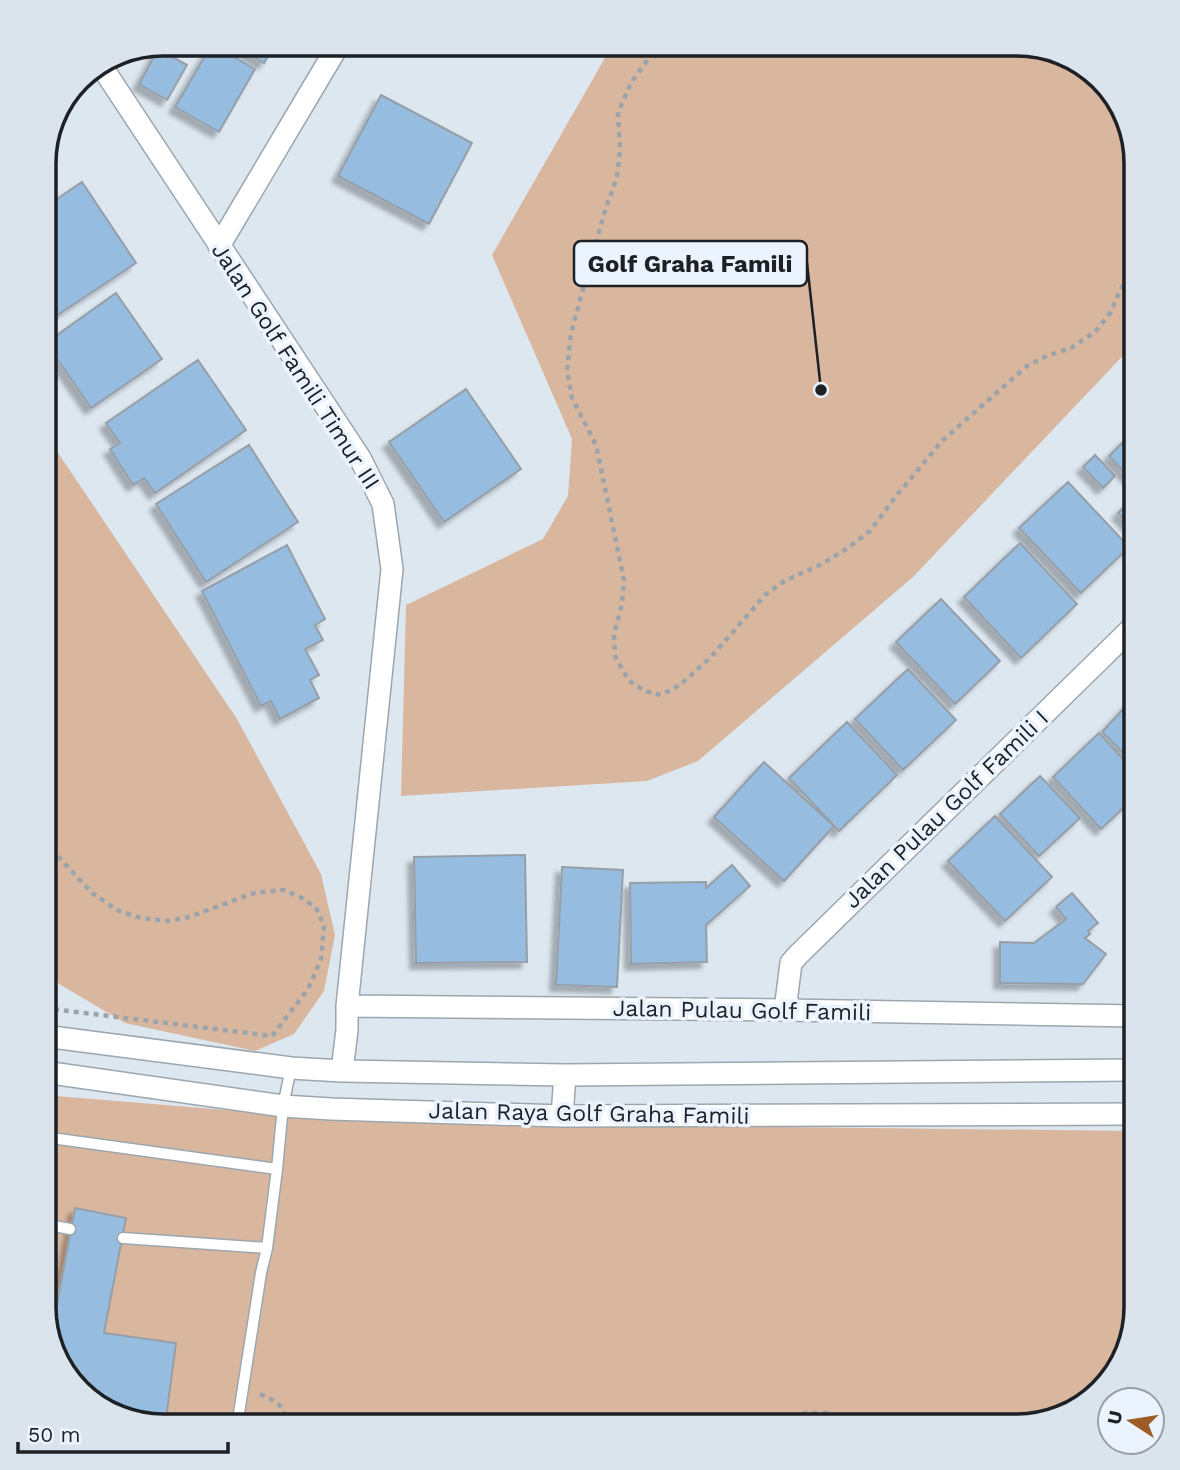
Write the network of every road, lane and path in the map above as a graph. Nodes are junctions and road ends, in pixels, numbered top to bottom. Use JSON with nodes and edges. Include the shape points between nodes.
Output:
{"nodes":[{"id":1,"x":332,"y":56,"type":"edge"},
{"id":2,"x":650,"y":56,"type":"edge"},
{"id":3,"x":106,"y":73,"type":"edge"},
{"id":4,"x":219,"y":246,"type":"junction"},
{"id":5,"x":1124,"y":284,"type":"edge"},
{"id":6,"x":1124,"y":636,"type":"edge"},
{"id":7,"x":56,"y":854,"type":"edge"},
{"id":8,"x":347,"y":1006,"type":"junction"},
{"id":9,"x":56,"y":1009,"type":"edge"},
{"id":10,"x":785,"y":1010,"type":"junction"},
{"id":11,"x":1124,"y":1016,"type":"edge"},
{"id":12,"x":56,"y":1038,"type":"edge"},
{"id":13,"x":291,"y":1068,"type":"junction"},
{"id":14,"x":1124,"y":1070,"type":"edge"},
{"id":15,"x":342,"y":1071,"type":"junction"},
{"id":16,"x":56,"y":1074,"type":"edge"},
{"id":17,"x":565,"y":1075,"type":"junction"},
{"id":18,"x":283,"y":1106,"type":"junction"},
{"id":19,"x":1124,"y":1114,"type":"edge"},
{"id":20,"x":562,"y":1116,"type":"junction"},
{"id":21,"x":56,"y":1139,"type":"edge"},
{"id":22,"x":277,"y":1170,"type":"junction"},
{"id":23,"x":56,"y":1226,"type":"edge"},
{"id":24,"x":70,"y":1229,"type":"dead end"},
{"id":25,"x":123,"y":1238,"type":"dead end"},
{"id":26,"x":267,"y":1248,"type":"junction"},
{"id":27,"x":244,"y":1386,"type":"junction"},
{"id":28,"x":239,"y":1414,"type":"edge"},
{"id":29,"x":285,"y":1414,"type":"edge"},
{"id":30,"x":802,"y":1414,"type":"edge"},
{"id":31,"x":829,"y":1414,"type":"edge"}],
"edges":[{"from":1,"to":4,"type":"street"},
{"from":2,"to":5,"type":"path","via":[[618,112],[617,177],[571,333],[567,371],[572,398],[596,445],[624,580],[614,634],[615,656],[629,681],[645,691],[661,695],[680,685],[765,595],[870,531],[942,441],[1027,366],[1071,348],[1095,332]]},
{"from":3,"to":4,"type":"street","name":"Jalan Golf Famili Timur III"},
{"from":4,"to":8,"type":"street","name":"Jalan Golf Famili Timur III","via":[[360,458],[383,504],[392,569]]},
{"from":6,"to":10,"type":"street","name":"Jalan Pulau Golf Famili I","via":[[797,955],[791,963]]},
{"from":7,"to":9,"type":"path","via":[[92,892],[119,911],[141,918],[168,921],[190,917],[254,893],[284,890],[316,908],[324,926],[321,959],[308,989],[272,1036]]},
{"from":8,"to":10,"type":"street","name":"Jalan Pulau Golf Famili"},
{"from":8,"to":15,"type":"street","name":"Jalan Golf Famili Timur III"},
{"from":10,"to":11,"type":"street","name":"Jalan Pulau Golf Famili"},
{"from":12,"to":13,"type":"street","name":"Jalan Raya Golf Graha Famili"},
{"from":13,"to":15,"type":"street","name":"Jalan Raya Golf Graha Famili"},
{"from":13,"to":18,"type":"lane"},
{"from":14,"to":17,"type":"street","name":"Jalan Raya Golf Graha Famili"},
{"from":15,"to":17,"type":"street","name":"Jalan Raya Golf Graha Famili"},
{"from":16,"to":18,"type":"street","name":"Jalan Raya Golf Graha Famili"},
{"from":17,"to":20,"type":"street"},
{"from":18,"to":20,"type":"street","name":"Jalan Raya Golf Graha Famili"},
{"from":18,"to":22,"type":"lane"},
{"from":19,"to":20,"type":"street","name":"Jalan Raya Golf Graha Famili"},
{"from":21,"to":22,"type":"lane"},
{"from":22,"to":26,"type":"lane"},
{"from":23,"to":24,"type":"lane"},
{"from":25,"to":26,"type":"lane"},
{"from":26,"to":27,"type":"lane"},
{"from":27,"to":28,"type":"lane"},
{"from":27,"to":29,"type":"path","via":[[279,1403]]},
{"from":30,"to":31,"type":"path"}]}
